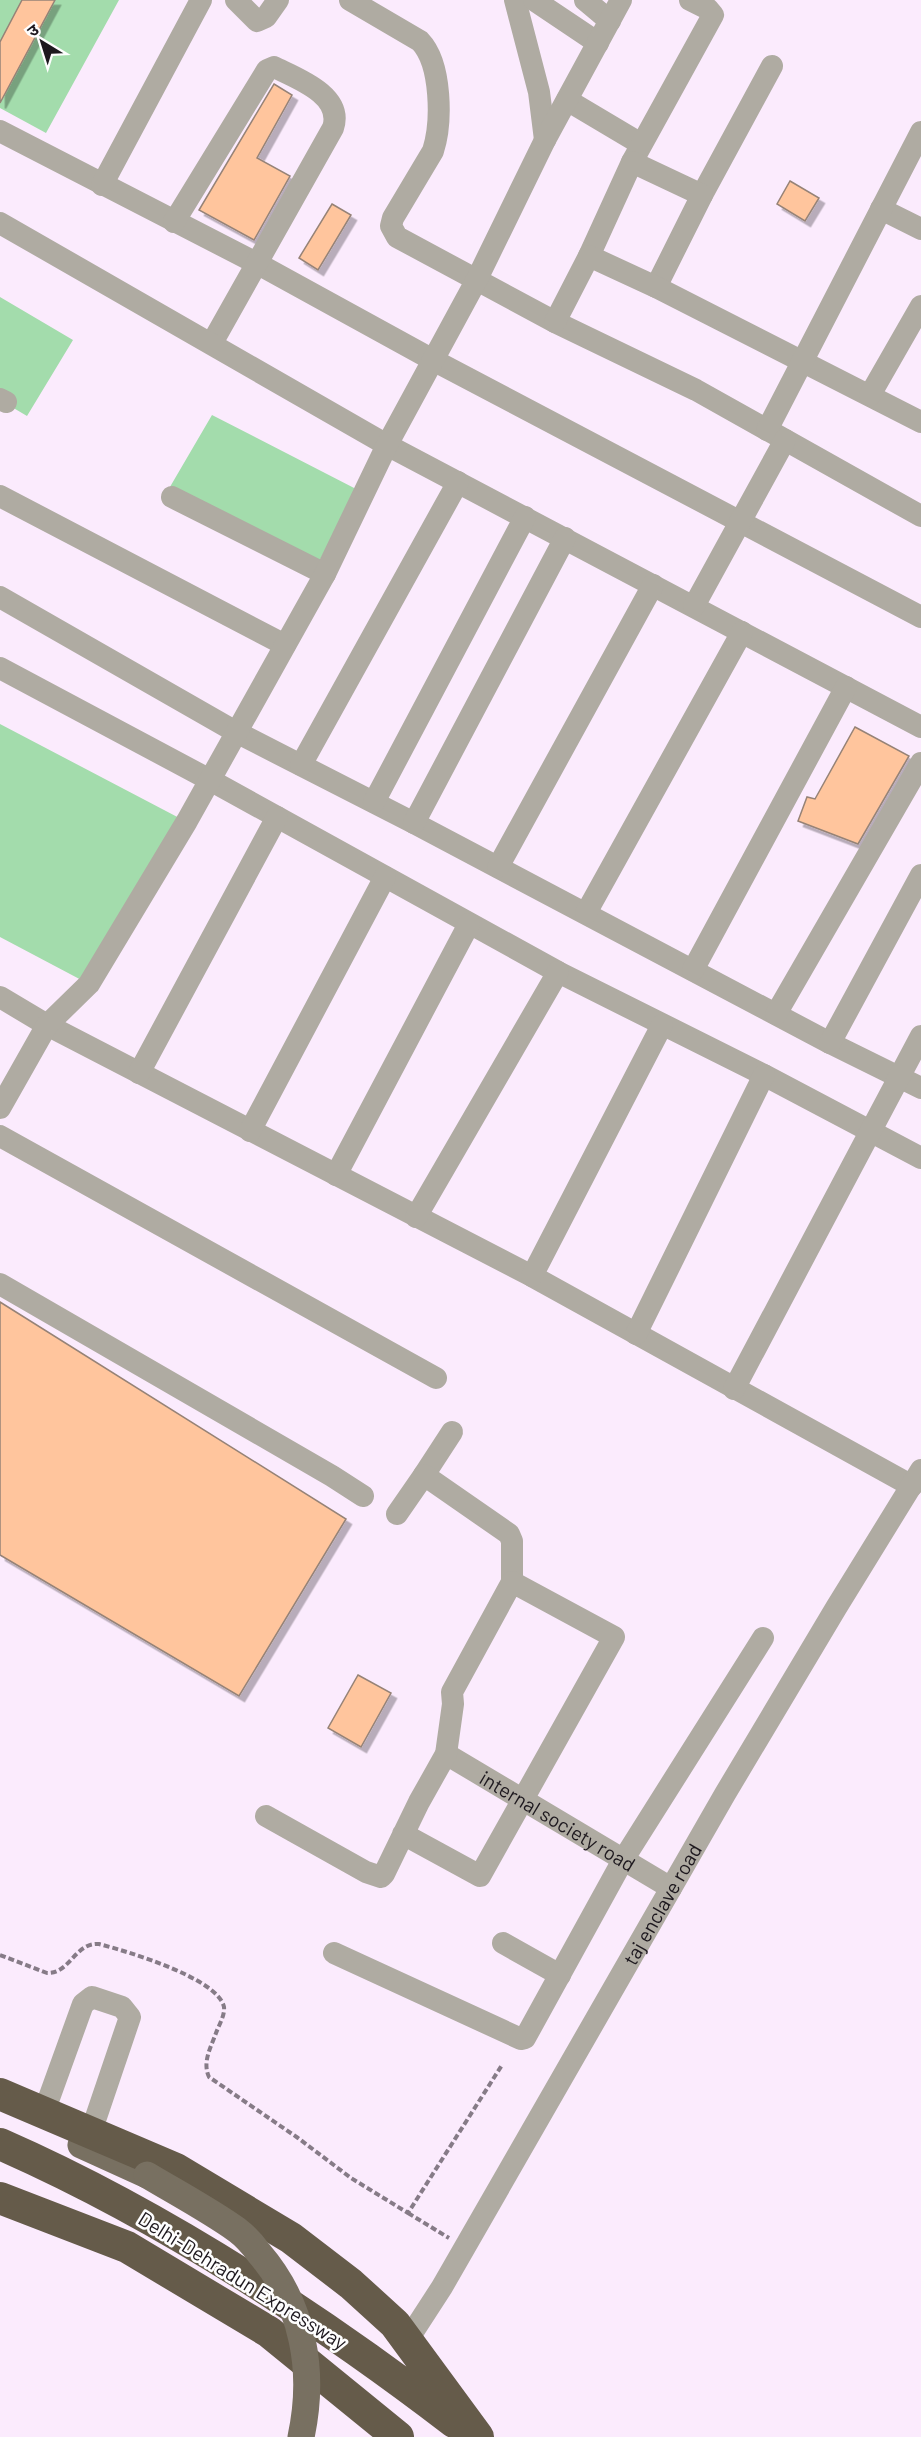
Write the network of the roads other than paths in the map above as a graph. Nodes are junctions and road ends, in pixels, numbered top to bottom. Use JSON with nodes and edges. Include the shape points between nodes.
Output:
{"nodes":[{"id":1,"x":201,"y":0,"type":"edge"},
{"id":2,"x":237,"y":0,"type":"edge"},
{"id":3,"x":278,"y":0,"type":"edge"},
{"id":4,"x":350,"y":0,"type":"edge"},
{"id":5,"x":515,"y":0,"type":"edge"},
{"id":6,"x":534,"y":0,"type":"edge"},
{"id":7,"x":585,"y":0,"type":"edge"},
{"id":8,"x":621,"y":0,"type":"edge"},
{"id":9,"x":690,"y":0,"type":"edge"},
{"id":10,"x":610,"y":21,"type":"junction"},
{"id":11,"x":598,"y":42,"type":"junction"},
{"id":12,"x":772,"y":66,"type":"dead end"},
{"id":13,"x":567,"y":100,"type":"junction"},
{"id":14,"x":0,"y":131,"type":"edge"},
{"id":15,"x":921,"y":132,"type":"edge"},
{"id":16,"x":545,"y":140,"type":"junction"},
{"id":17,"x":637,"y":153,"type":"junction"},
{"id":18,"x":102,"y":184,"type":"junction"},
{"id":19,"x":702,"y":195,"type":"junction"},
{"id":20,"x":881,"y":209,"type":"junction"},
{"id":21,"x":174,"y":222,"type":"junction"},
{"id":22,"x":0,"y":223,"type":"edge"},
{"id":23,"x":921,"y":229,"type":"edge"},
{"id":24,"x":589,"y":256,"type":"junction"},
{"id":25,"x":258,"y":264,"type":"junction"},
{"id":26,"x":476,"y":280,"type":"junction"},
{"id":27,"x":656,"y":287,"type":"junction"},
{"id":28,"x":921,"y":306,"type":"edge"},
{"id":29,"x":555,"y":322,"type":"junction"},
{"id":30,"x":212,"y":343,"type":"junction"},
{"id":31,"x":433,"y":360,"type":"junction"},
{"id":32,"x":802,"y":361,"type":"junction"},
{"id":33,"x":870,"y":395,"type":"junction"},
{"id":34,"x":921,"y":422,"type":"edge"},
{"id":35,"x":776,"y":435,"type":"junction"},
{"id":36,"x":387,"y":445,"type":"junction"},
{"id":37,"x":458,"y":482,"type":"junction"},
{"id":38,"x":0,"y":496,"type":"edge"},
{"id":39,"x":172,"y":496,"type":"dead end"},
{"id":40,"x":921,"y":516,"type":"edge"},
{"id":41,"x":525,"y":517,"type":"junction"},
{"id":42,"x":740,"y":522,"type":"junction"},
{"id":43,"x":565,"y":538,"type":"junction"},
{"id":44,"x":325,"y":574,"type":"junction"},
{"id":45,"x":653,"y":585,"type":"junction"},
{"id":46,"x":0,"y":597,"type":"edge"},
{"id":47,"x":694,"y":606,"type":"junction"},
{"id":48,"x":921,"y":617,"type":"edge"},
{"id":49,"x":742,"y":632,"type":"junction"},
{"id":50,"x":285,"y":645,"type":"junction"},
{"id":51,"x":0,"y":668,"type":"edge"},
{"id":52,"x":846,"y":687,"type":"junction"},
{"id":53,"x":921,"y":727,"type":"edge"},
{"id":54,"x":236,"y":732,"type":"junction"},
{"id":55,"x":921,"y":764,"type":"edge"},
{"id":56,"x":301,"y":765,"type":"junction"},
{"id":57,"x":210,"y":780,"type":"junction"},
{"id":58,"x":374,"y":802,"type":"junction"},
{"id":59,"x":277,"y":817,"type":"junction"},
{"id":60,"x":414,"y":822,"type":"junction"},
{"id":61,"x":498,"y":867,"type":"junction"},
{"id":62,"x":921,"y":874,"type":"edge"},
{"id":63,"x":385,"y":877,"type":"junction"},
{"id":64,"x":586,"y":913,"type":"junction"},
{"id":65,"x":470,"y":924,"type":"junction"},
{"id":66,"x":693,"y":970,"type":"junction"},
{"id":67,"x":558,"y":972,"type":"junction"},
{"id":68,"x":0,"y":997,"type":"edge"},
{"id":69,"x":776,"y":1014,"type":"junction"},
{"id":70,"x":47,"y":1025,"type":"junction"},
{"id":71,"x":662,"y":1025,"type":"junction"},
{"id":72,"x":921,"y":1036,"type":"edge"},
{"id":73,"x":831,"y":1043,"type":"junction"},
{"id":74,"x":140,"y":1073,"type":"junction"},
{"id":75,"x":764,"y":1075,"type":"junction"},
{"id":76,"x":900,"y":1076,"type":"junction"},
{"id":77,"x":921,"y":1088,"type":"edge"},
{"id":78,"x":5,"y":1098,"type":"edge"},
{"id":79,"x":871,"y":1130,"type":"junction"},
{"id":80,"x":250,"y":1131,"type":"junction"},
{"id":81,"x":0,"y":1136,"type":"edge"},
{"id":82,"x":921,"y":1158,"type":"edge"},
{"id":83,"x":336,"y":1175,"type":"junction"},
{"id":84,"x":416,"y":1217,"type":"junction"},
{"id":85,"x":532,"y":1276,"type":"junction"},
{"id":86,"x":0,"y":1284,"type":"edge"},
{"id":87,"x":636,"y":1334,"type":"junction"},
{"id":88,"x":436,"y":1378,"type":"dead end"},
{"id":89,"x":734,"y":1389,"type":"junction"},
{"id":90,"x":452,"y":1432,"type":"dead end"},
{"id":91,"x":424,"y":1475,"type":"junction"},
{"id":92,"x":916,"y":1478,"type":"edge"},
{"id":93,"x":363,"y":1496,"type":"dead end"},
{"id":94,"x":397,"y":1514,"type":"dead end"},
{"id":95,"x":512,"y":1582,"type":"junction"},
{"id":96,"x":763,"y":1638,"type":"dead end"},
{"id":97,"x":446,"y":1754,"type":"junction"},
{"id":98,"x":522,"y":1800,"type":"junction"},
{"id":99,"x":266,"y":1816,"type":"dead end"},
{"id":100,"x":403,"y":1834,"type":"junction"},
{"id":101,"x":624,"y":1860,"type":"junction"},
{"id":102,"x":671,"y":1888,"type":"junction"},
{"id":103,"x":503,"y":1943,"type":"dead end"},
{"id":104,"x":334,"y":1953,"type":"dead end"},
{"id":105,"x":560,"y":1975,"type":"junction"},
{"id":106,"x":0,"y":2094,"type":"edge"},
{"id":107,"x":0,"y":2110,"type":"edge"},
{"id":108,"x":44,"y":2112,"type":"junction"},
{"id":109,"x":91,"y":2132,"type":"junction"},
{"id":110,"x":0,"y":2144,"type":"edge"},
{"id":111,"x":0,"y":2198,"type":"edge"},
{"id":112,"x":407,"y":2341,"type":"junction"},
{"id":113,"x":301,"y":2437,"type":"edge"},
{"id":114,"x":398,"y":2437,"type":"edge"},
{"id":115,"x":476,"y":2437,"type":"edge"}],
"edges":[{"from":1,"to":18,"type":"street"},
{"from":2,"to":3,"type":"street","via":[[254,20],[261,21]]},
{"from":4,"to":26,"type":"street","via":[[420,41],[428,51],[437,82],[436,141],[393,218],[393,232]]},
{"from":5,"to":16,"type":"street","via":[[539,92]]},
{"from":6,"to":11,"type":"street"},
{"from":7,"to":10,"type":"street"},
{"from":8,"to":10,"type":"street"},
{"from":9,"to":17,"type":"street","via":[[713,15]]},
{"from":10,"to":11,"type":"street"},
{"from":11,"to":13,"type":"street"},
{"from":12,"to":19,"type":"street"},
{"from":13,"to":16,"type":"street"},
{"from":13,"to":17,"type":"street"},
{"from":14,"to":18,"type":"street"},
{"from":15,"to":20,"type":"street"},
{"from":16,"to":26,"type":"street"},
{"from":17,"to":19,"type":"street"},
{"from":17,"to":24,"type":"street"},
{"from":18,"to":21,"type":"street"},
{"from":19,"to":27,"type":"street"},
{"from":20,"to":23,"type":"street"},
{"from":20,"to":32,"type":"street"},
{"from":21,"to":25,"type":"street"},
{"from":21,"to":25,"type":"street","via":[[267,70],[274,68],[311,85],[323,95],[336,120]]},
{"from":22,"to":30,"type":"street"},
{"from":24,"to":27,"type":"street"},
{"from":24,"to":29,"type":"street"},
{"from":25,"to":30,"type":"street"},
{"from":25,"to":31,"type":"street"},
{"from":26,"to":29,"type":"street"},
{"from":26,"to":31,"type":"street"},
{"from":27,"to":32,"type":"street"},
{"from":28,"to":33,"type":"street"},
{"from":29,"to":35,"type":"street","via":[[696,390]]},
{"from":30,"to":36,"type":"street"},
{"from":31,"to":36,"type":"street"},
{"from":31,"to":42,"type":"street"},
{"from":32,"to":33,"type":"street"},
{"from":32,"to":35,"type":"street"},
{"from":33,"to":34,"type":"street"},
{"from":35,"to":40,"type":"street"},
{"from":35,"to":42,"type":"street"},
{"from":36,"to":37,"type":"street"},
{"from":36,"to":44,"type":"street"},
{"from":37,"to":41,"type":"street"},
{"from":37,"to":56,"type":"street"},
{"from":38,"to":50,"type":"street"},
{"from":39,"to":44,"type":"street"},
{"from":41,"to":43,"type":"street"},
{"from":41,"to":58,"type":"street"},
{"from":42,"to":47,"type":"street"},
{"from":42,"to":48,"type":"street"},
{"from":43,"to":45,"type":"street"},
{"from":43,"to":60,"type":"street"},
{"from":44,"to":50,"type":"street"},
{"from":45,"to":47,"type":"street"},
{"from":45,"to":61,"type":"street"},
{"from":46,"to":54,"type":"street"},
{"from":47,"to":49,"type":"street"},
{"from":49,"to":52,"type":"street"},
{"from":49,"to":64,"type":"street"},
{"from":50,"to":54,"type":"street"},
{"from":51,"to":57,"type":"street"},
{"from":52,"to":53,"type":"street"},
{"from":52,"to":66,"type":"street"},
{"from":54,"to":56,"type":"street"},
{"from":54,"to":57,"type":"street"},
{"from":55,"to":69,"type":"street"},
{"from":56,"to":58,"type":"street"},
{"from":57,"to":59,"type":"street"},
{"from":57,"to":70,"type":"street","via":[[89,984]]},
{"from":58,"to":60,"type":"street"},
{"from":59,"to":63,"type":"street"},
{"from":59,"to":74,"type":"street"},
{"from":60,"to":61,"type":"street"},
{"from":61,"to":64,"type":"street"},
{"from":62,"to":73,"type":"street"},
{"from":63,"to":65,"type":"street"},
{"from":63,"to":80,"type":"street"},
{"from":64,"to":66,"type":"street"},
{"from":65,"to":67,"type":"street"},
{"from":65,"to":83,"type":"street"},
{"from":66,"to":69,"type":"street"},
{"from":67,"to":71,"type":"street"},
{"from":67,"to":84,"type":"street"},
{"from":68,"to":70,"type":"street"},
{"from":69,"to":73,"type":"street"},
{"from":70,"to":74,"type":"street"},
{"from":70,"to":78,"type":"street"},
{"from":71,"to":75,"type":"street"},
{"from":71,"to":85,"type":"street"},
{"from":72,"to":76,"type":"street"},
{"from":73,"to":76,"type":"street"},
{"from":74,"to":80,"type":"street"},
{"from":75,"to":79,"type":"street"},
{"from":75,"to":87,"type":"street"},
{"from":76,"to":77,"type":"street"},
{"from":76,"to":79,"type":"street"},
{"from":79,"to":82,"type":"street"},
{"from":79,"to":89,"type":"street"},
{"from":80,"to":83,"type":"street"},
{"from":81,"to":88,"type":"street"},
{"from":83,"to":84,"type":"street"},
{"from":84,"to":85,"type":"street"},
{"from":85,"to":87,"type":"street"},
{"from":86,"to":93,"type":"street"},
{"from":87,"to":89,"type":"street"},
{"from":89,"to":92,"type":"street"},
{"from":90,"to":91,"type":"street"},
{"from":91,"to":94,"type":"street"},
{"from":91,"to":95,"type":"street","via":[[509,1534]]},
{"from":92,"to":102,"type":"street","name":"taj enclave road"},
{"from":95,"to":97,"type":"street","via":[[452,1692]]},
{"from":95,"to":98,"type":"street","via":[[614,1637]]},
{"from":96,"to":101,"type":"street"},
{"from":97,"to":98,"type":"street","name":"internal society road"},
{"from":97,"to":100,"type":"street"},
{"from":98,"to":100,"type":"street","via":[[480,1876]]},
{"from":98,"to":101,"type":"street","name":"internal society road"},
{"from":99,"to":100,"type":"street","via":[[381,1877]]},
{"from":101,"to":102,"type":"street","name":"internal society road"},
{"from":101,"to":105,"type":"street"},
{"from":102,"to":112,"type":"street","name":"taj enclave road","via":[[465,2248]]},
{"from":103,"to":105,"type":"street"},
{"from":104,"to":105,"type":"street","via":[[521,2040],[527,2037]]},
{"from":106,"to":108,"type":"highway"},
{"from":107,"to":113,"type":"main road","bridge":true,"via":[[147,2175],[238,2231],[253,2245],[283,2287],[303,2339],[308,2389]]},
{"from":108,"to":109,"type":"highway"},
{"from":108,"to":109,"type":"street","via":[[83,2004],[92,1997],[122,2007],[130,2017]]},
{"from":109,"to":112,"type":"highway","via":[[176,2169],[291,2238],[351,2284],[395,2324]]},
{"from":110,"to":115,"type":"highway","name":"Delhi-Dehradun Expressway","via":[[52,2167],[227,2265],[382,2367]]},
{"from":111,"to":114,"type":"highway","name":"Delhi-Dehradun Expressway","via":[[127,2247],[269,2332]]},
{"from":112,"to":115,"type":"highway"}]}
